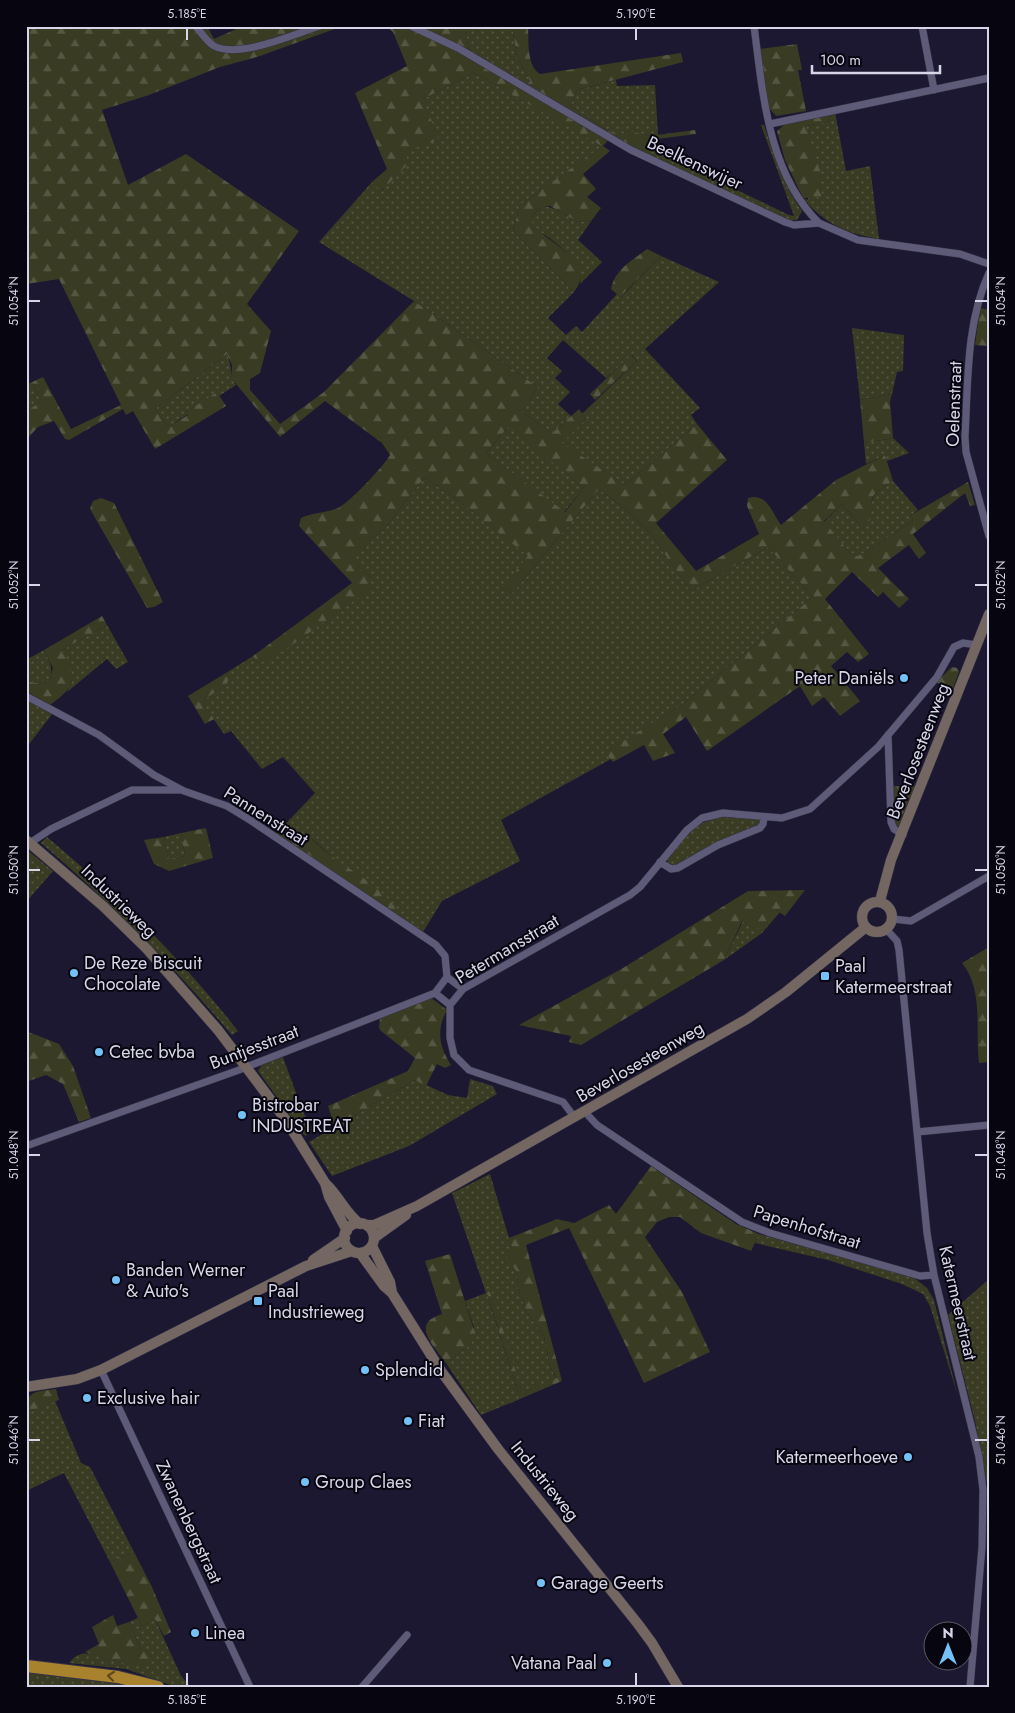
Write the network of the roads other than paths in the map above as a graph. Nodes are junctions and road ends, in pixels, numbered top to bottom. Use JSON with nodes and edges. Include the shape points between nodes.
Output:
{"nodes":[{"id":1,"x":195,"y":26,"type":"edge"},
{"id":2,"x":320,"y":26,"type":"edge"},
{"id":3,"x":411,"y":26,"type":"edge"},
{"id":4,"x":754,"y":26,"type":"edge"},
{"id":5,"x":922,"y":26,"type":"edge"},
{"id":6,"x":989,"y":78,"type":"edge"},
{"id":7,"x":934,"y":90,"type":"junction"},
{"id":8,"x":770,"y":124,"type":"junction"},
{"id":9,"x":819,"y":224,"type":"junction"},
{"id":10,"x":989,"y":264,"type":"edge"},
{"id":11,"x":989,"y":273,"type":"edge"},
{"id":12,"x":989,"y":536,"type":"edge"},
{"id":13,"x":989,"y":614,"type":"edge"},
{"id":14,"x":977,"y":644,"type":"junction"},
{"id":15,"x":26,"y":696,"type":"edge"},
{"id":16,"x":888,"y":735,"type":"junction"},
{"id":17,"x":184,"y":791,"type":"junction"},
{"id":18,"x":764,"y":817,"type":"junction"},
{"id":19,"x":903,"y":835,"type":"junction"},
{"id":20,"x":28,"y":841,"type":"edge"},
{"id":21,"x":660,"y":862,"type":"junction"},
{"id":22,"x":989,"y":876,"type":"edge"},
{"id":23,"x":880,"y":902,"type":"junction"},
{"id":24,"x":893,"y":919,"type":"junction"},
{"id":25,"x":866,"y":927,"type":"junction"},
{"id":26,"x":886,"y":929,"type":"junction"},
{"id":27,"x":447,"y":978,"type":"junction"},
{"id":28,"x":463,"y":989,"type":"junction"},
{"id":29,"x":434,"y":993,"type":"junction"},
{"id":30,"x":450,"y":1005,"type":"junction"},
{"id":31,"x":247,"y":1066,"type":"junction"},
{"id":32,"x":585,"y":1112,"type":"junction"},
{"id":33,"x":575,"y":1118,"type":"junction"},
{"id":34,"x":989,"y":1124,"type":"edge"},
{"id":35,"x":917,"y":1132,"type":"junction"},
{"id":36,"x":26,"y":1146,"type":"edge"},
{"id":37,"x":326,"y":1184,"type":"junction"},
{"id":38,"x":417,"y":1206,"type":"junction"},
{"id":39,"x":363,"y":1224,"type":"junction"},
{"id":40,"x":346,"y":1234,"type":"junction"},
{"id":41,"x":373,"y":1242,"type":"junction"},
{"id":42,"x":356,"y":1252,"type":"junction"},
{"id":43,"x":306,"y":1266,"type":"junction"},
{"id":44,"x":934,"y":1275,"type":"junction"},
{"id":45,"x":392,"y":1293,"type":"junction"},
{"id":46,"x":101,"y":1370,"type":"junction"},
{"id":47,"x":26,"y":1388,"type":"edge"},
{"id":48,"x":407,"y":1634,"type":"dead end"},
{"id":49,"x":26,"y":1666,"type":"edge"},
{"id":50,"x":158,"y":1687,"type":"edge"},
{"id":51,"x":250,"y":1687,"type":"edge"},
{"id":52,"x":362,"y":1687,"type":"edge"},
{"id":53,"x":678,"y":1687,"type":"edge"},
{"id":54,"x":970,"y":1687,"type":"edge"}],
"edges":[{"from":1,"to":2,"type":"street","via":[[212,45],[221,49],[248,49]]},
{"from":3,"to":9,"type":"street","name":"Beelkenswijer","via":[[458,48],[631,150],[785,222]]},
{"from":4,"to":8,"type":"street"},
{"from":5,"to":7,"type":"street"},
{"from":6,"to":7,"type":"street"},
{"from":7,"to":8,"type":"street"},
{"from":8,"to":9,"type":"street","via":[[784,170],[797,197]]},
{"from":9,"to":10,"type":"street","name":"Beelkenswijer","via":[[858,240],[960,254]]},
{"from":11,"to":12,"type":"street","name":"Oelenstraat","via":[[973,328],[965,437],[966,452]]},
{"from":13,"to":14,"type":"street","name":"Beverlosesteenweg"},
{"from":14,"to":16,"type":"street","name":"Petermansstraat","via":[[963,643],[954,647],[937,677]]},
{"from":14,"to":19,"type":"street","name":"Beverlosesteenweg"},
{"from":15,"to":17,"type":"street","name":"Pannenstraat","via":[[99,735],[154,775]]},
{"from":16,"to":18,"type":"street","name":"Petermansstraat","via":[[810,809],[782,818]]},
{"from":16,"to":19,"type":"street","via":[[891,822],[894,829]]},
{"from":17,"to":20,"type":"street","via":[[132,790]]},
{"from":17,"to":27,"type":"street","name":"Pannenstraat","via":[[235,811],[436,945],[445,956]]},
{"from":18,"to":21,"type":"street","name":"Petermansstraat","via":[[724,814],[702,818],[687,830]]},
{"from":18,"to":21,"type":"street","via":[[760,828],[718,845],[678,868],[671,869]]},
{"from":19,"to":23,"type":"street","name":"Beverlosesteenweg","via":[[888,869]]},
{"from":20,"to":31,"type":"street","name":"Industrieweg","via":[[147,949]]},
{"from":21,"to":28,"type":"street","name":"Petermansstraat","via":[[630,895]]},
{"from":22,"to":24,"type":"street","via":[[911,921]]},
{"from":23,"to":24,"type":"street","via":[[888,905]]},
{"from":23,"to":25,"type":"street","via":[[871,902],[865,907],[862,915]]},
{"from":24,"to":26,"type":"street"},
{"from":25,"to":26,"type":"street","via":[[874,932]]},
{"from":25,"to":32,"type":"street","name":"Beverlosesteenweg","via":[[760,1010]]},
{"from":26,"to":35,"type":"street","name":"Katermeerstraat","via":[[897,942],[899,950]]},
{"from":27,"to":28,"type":"street"},
{"from":27,"to":29,"type":"street","name":"Buntjesstraat"},
{"from":28,"to":30,"type":"street","name":"Petermansstraat"},
{"from":29,"to":30,"type":"street"},
{"from":29,"to":31,"type":"street","name":"Buntjesstraat"},
{"from":30,"to":33,"type":"street","name":"Petermansstraat","via":[[451,1047],[462,1065],[478,1074],[563,1102]]},
{"from":31,"to":36,"type":"street","name":"Buntjesstraat"},
{"from":31,"to":37,"type":"street","name":"Industrieweg"},
{"from":32,"to":33,"type":"street","name":"Beverlosesteenweg"},
{"from":32,"to":44,"type":"street","name":"Papenhofstraat","via":[[597,1125],[742,1222],[920,1276]]},
{"from":33,"to":38,"type":"street","name":"Beverlosesteenweg"},
{"from":34,"to":35,"type":"street"},
{"from":35,"to":44,"type":"street","name":"Katermeerstraat"},
{"from":37,"to":39,"type":"street","name":"Industrieweg","via":[[337,1193],[353,1219]]},
{"from":37,"to":40,"type":"street","name":"Industrieweg"},
{"from":38,"to":39,"type":"street","name":"Beverlosesteenweg","via":[[374,1225]]},
{"from":38,"to":41,"type":"street","name":"Beverlosesteenweg"},
{"from":39,"to":40,"type":"street","via":[[352,1225]]},
{"from":39,"to":41,"type":"street","name":"Industrieweg","via":[[372,1231]]},
{"from":40,"to":42,"type":"street","name":"Industrieweg","via":[[347,1246]]},
{"from":40,"to":43,"type":"street"},
{"from":41,"to":42,"type":"street"},
{"from":41,"to":45,"type":"street","name":"Industrieweg"},
{"from":42,"to":43,"type":"street"},
{"from":42,"to":45,"type":"street","name":"Industrieweg"},
{"from":43,"to":46,"type":"street"},
{"from":44,"to":54,"type":"street","name":"Katermeerstraat","via":[[979,1457],[984,1490]]},
{"from":45,"to":53,"type":"street","name":"Industrieweg","via":[[441,1371],[652,1643]]},
{"from":46,"to":47,"type":"street","via":[[77,1379]]},
{"from":46,"to":51,"type":"street","name":"Zwanenbergstraat"},
{"from":48,"to":52,"type":"street"},
{"from":50,"to":49,"type":"highway","one_way":true,"via":[[118,1677]]}]}
